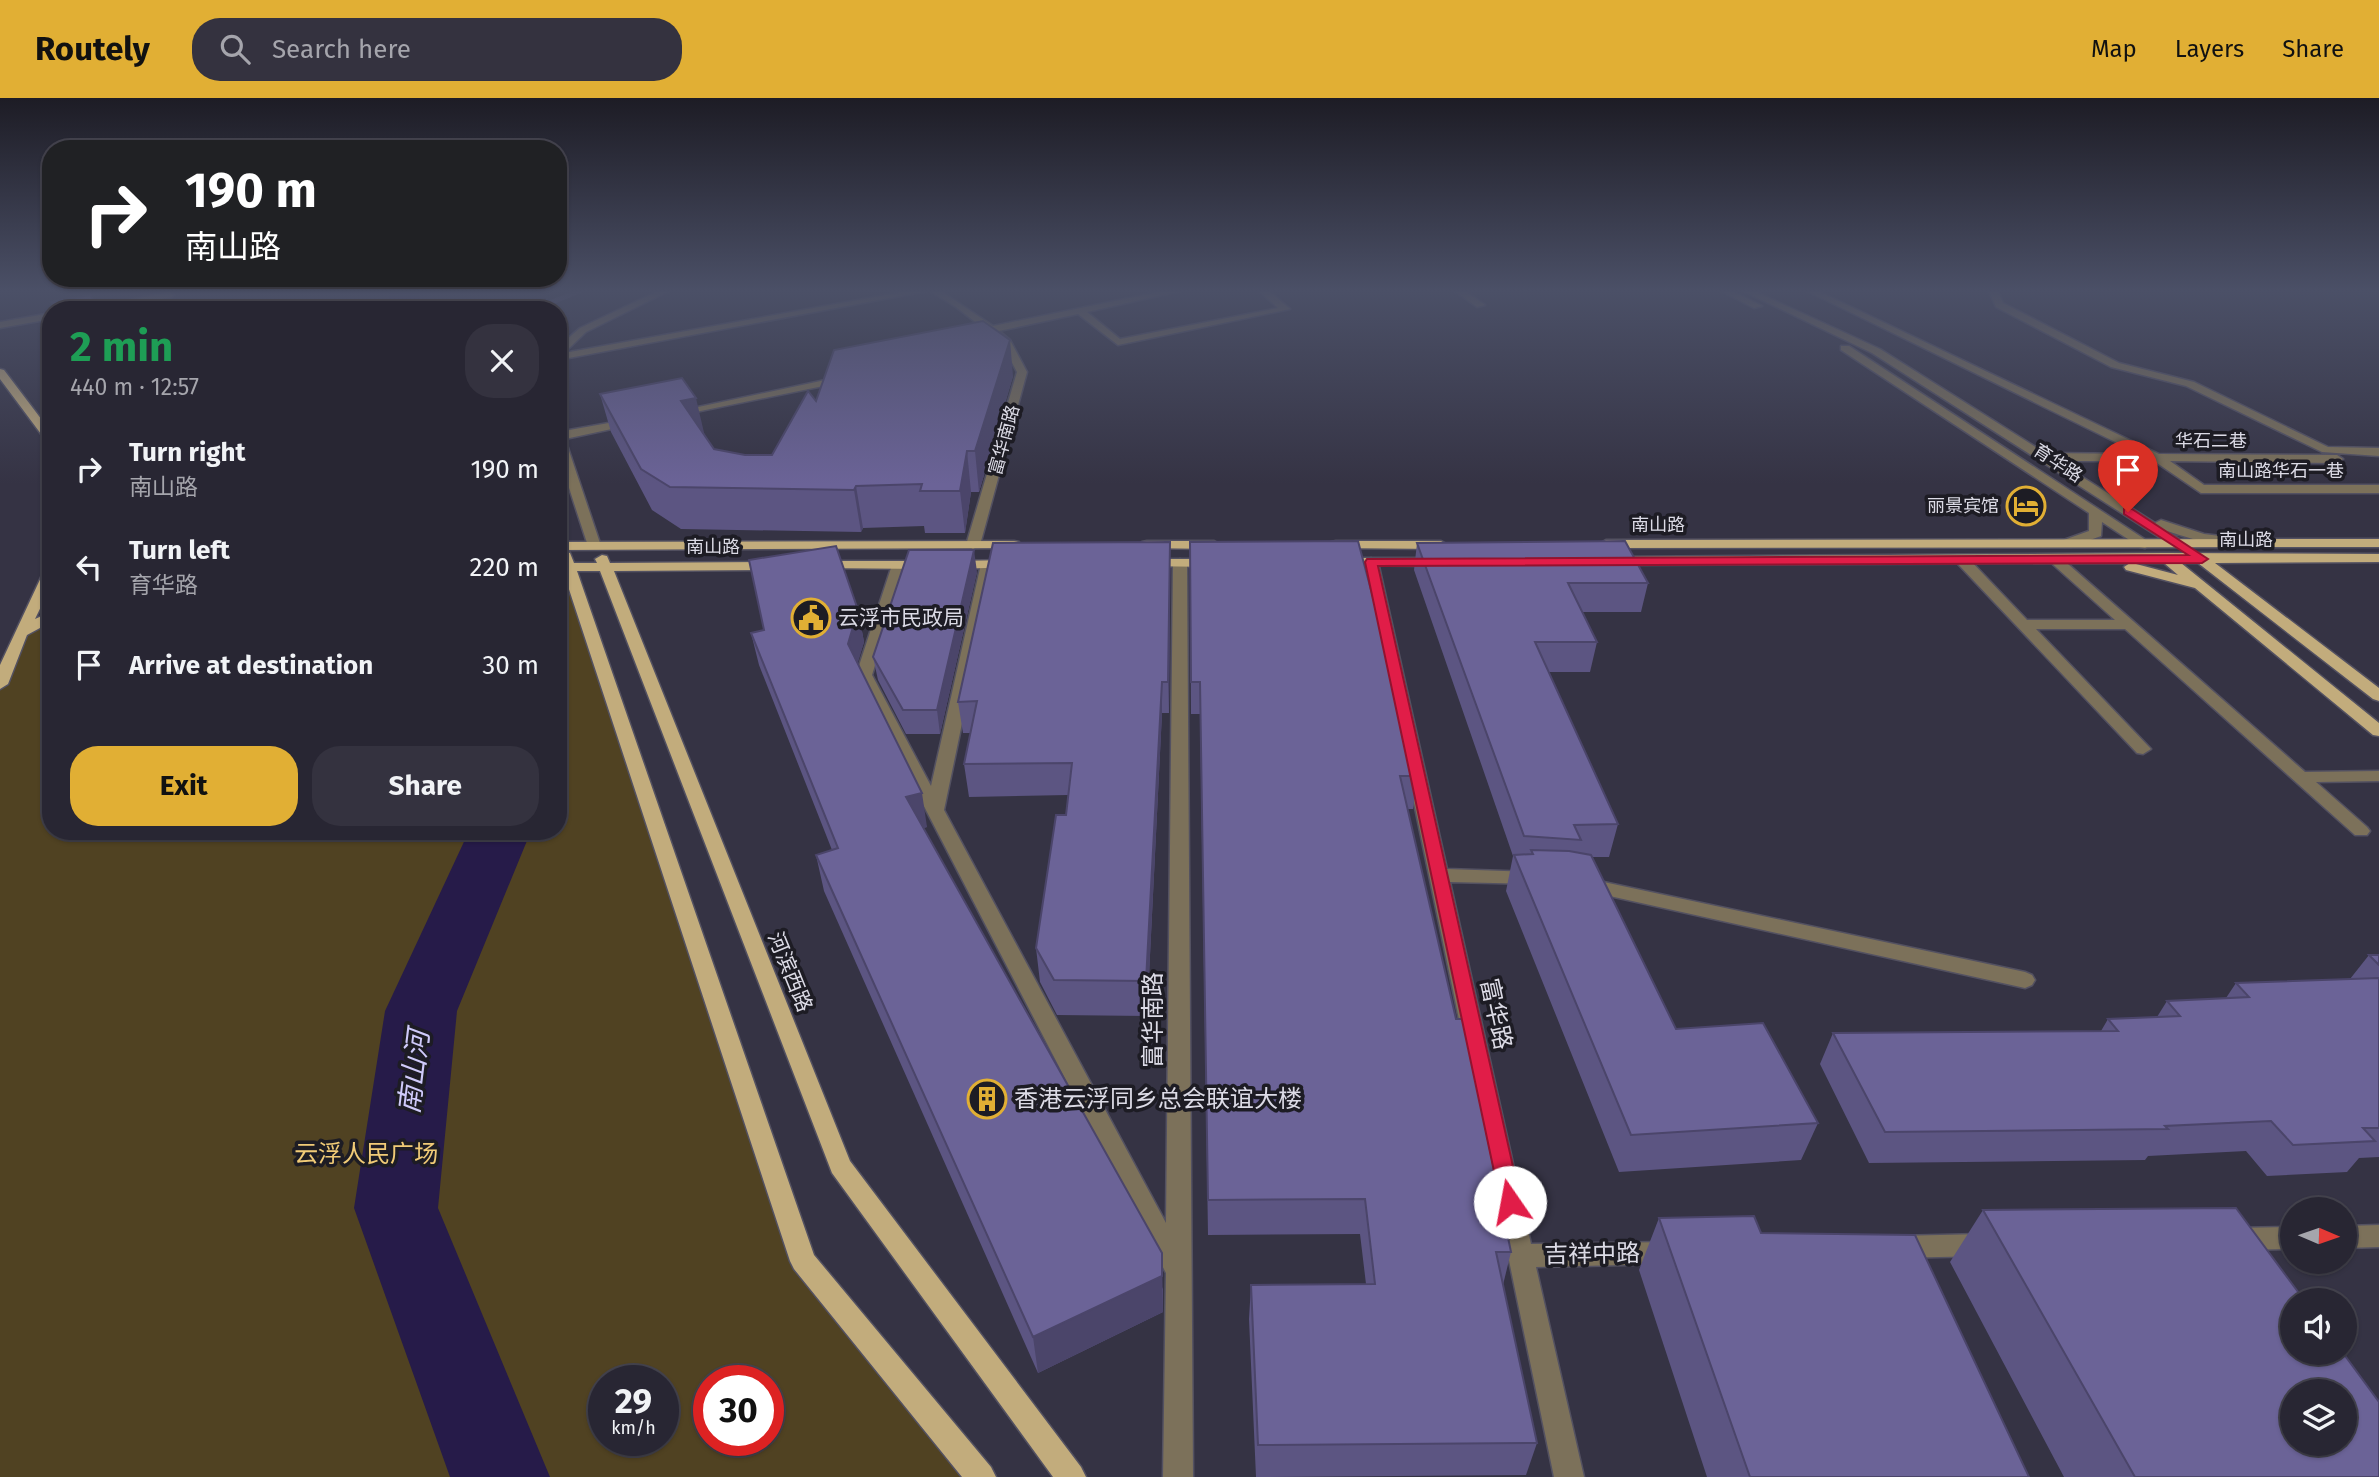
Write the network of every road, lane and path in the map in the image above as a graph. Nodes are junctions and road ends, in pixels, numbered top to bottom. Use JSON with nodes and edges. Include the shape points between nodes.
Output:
{"nodes":[{"id":1,"x":1013,"y":355,"type":"edge"},
{"id":2,"x":1859,"y":355,"type":"edge"},
{"id":3,"x":1883,"y":355,"type":"edge"},
{"id":4,"x":1944,"y":355,"type":"edge"},
{"id":5,"x":2093,"y":355,"type":"edge"},
{"id":6,"x":0,"y":372,"type":"edge"},
{"id":7,"x":858,"y":376,"type":"edge"},
{"id":8,"x":668,"y":414,"type":"edge"},
{"id":9,"x":640,"y":420,"type":"edge"},
{"id":10,"x":42,"y":428,"type":"edge"},
{"id":11,"x":567,"y":434,"type":"edge"},
{"id":12,"x":2379,"y":452,"type":"edge"},
{"id":13,"x":2043,"y":457,"type":"junction"},
{"id":14,"x":2159,"y":459,"type":"junction"},
{"id":15,"x":2379,"y":459,"type":"edge"},
{"id":16,"x":567,"y":461,"type":"edge"},
{"id":17,"x":2379,"y":489,"type":"edge"},
{"id":18,"x":2095,"y":511,"type":"junction"},
{"id":19,"x":2128,"y":512,"type":"junction"},
{"id":20,"x":2178,"y":543,"type":"junction"},
{"id":21,"x":2246,"y":543,"type":"junction"},
{"id":22,"x":2379,"y":543,"type":"edge"},
{"id":23,"x":1596,"y":544,"type":"edge"},
{"id":24,"x":2066,"y":544,"type":"junction"},
{"id":25,"x":2145,"y":544,"type":"junction"},
{"id":26,"x":974,"y":545,"type":"junction"},
{"id":27,"x":1029,"y":545,"type":"edge"},
{"id":28,"x":1126,"y":545,"type":"edge"},
{"id":29,"x":1222,"y":545,"type":"edge"},
{"id":30,"x":1319,"y":545,"type":"edge"},
{"id":31,"x":1457,"y":545,"type":"edge"},
{"id":32,"x":594,"y":546,"type":"junction"},
{"id":33,"x":567,"y":550,"type":"edge"},
{"id":34,"x":567,"y":553,"type":"edge"},
{"id":35,"x":2379,"y":558,"type":"edge"},
{"id":36,"x":2055,"y":559,"type":"junction"},
{"id":37,"x":2168,"y":559,"type":"junction"},
{"id":38,"x":2202,"y":559,"type":"junction"},
{"id":39,"x":2264,"y":559,"type":"junction"},
{"id":40,"x":1962,"y":560,"type":"junction"},
{"id":41,"x":2090,"y":560,"type":"junction"},
{"id":42,"x":1601,"y":561,"type":"edge"},
{"id":43,"x":1330,"y":562,"type":"edge"},
{"id":44,"x":1371,"y":562,"type":"junction"},
{"id":45,"x":1448,"y":562,"type":"edge"},
{"id":46,"x":1180,"y":563,"type":"junction"},
{"id":47,"x":1235,"y":563,"type":"edge"},
{"id":48,"x":988,"y":564,"type":"junction"},
{"id":49,"x":1029,"y":564,"type":"edge"},
{"id":50,"x":1139,"y":564,"type":"edge"},
{"id":51,"x":899,"y":565,"type":"junction"},
{"id":52,"x":606,"y":566,"type":"junction"},
{"id":53,"x":567,"y":569,"type":"edge"},
{"id":54,"x":42,"y":589,"type":"edge"},
{"id":55,"x":2216,"y":598,"type":"junction"},
{"id":56,"x":2253,"y":598,"type":"junction"},
{"id":57,"x":42,"y":622,"type":"edge"},
{"id":58,"x":2023,"y":624,"type":"junction"},
{"id":59,"x":2128,"y":625,"type":"junction"},
{"id":60,"x":21,"y":632,"type":"junction"},
{"id":61,"x":0,"y":684,"type":"edge"},
{"id":62,"x":2379,"y":696,"type":"edge"},
{"id":63,"x":2379,"y":731,"type":"edge"},
{"id":64,"x":2143,"y":749,"type":"dead end"},
{"id":65,"x":2379,"y":776,"type":"edge"},
{"id":66,"x":2300,"y":777,"type":"junction"},
{"id":67,"x":935,"y":810,"type":"junction"},
{"id":68,"x":2361,"y":831,"type":"dead end"},
{"id":69,"x":1439,"y":876,"type":"junction"},
{"id":70,"x":2025,"y":980,"type":"dead end"},
{"id":71,"x":2379,"y":1236,"type":"edge"},
{"id":72,"x":2357,"y":1237,"type":"edge"},
{"id":73,"x":2280,"y":1238,"type":"edge"},
{"id":74,"x":2212,"y":1240,"type":"edge"},
{"id":75,"x":2010,"y":1244,"type":"edge"},
{"id":76,"x":1698,"y":1252,"type":"edge"},
{"id":77,"x":1887,"y":1255,"type":"edge"},
{"id":78,"x":1522,"y":1256,"type":"junction"},
{"id":79,"x":1179,"y":1271,"type":"junction"},
{"id":80,"x":981,"y":1477,"type":"edge"},
{"id":81,"x":1071,"y":1477,"type":"edge"},
{"id":82,"x":1178,"y":1477,"type":"edge"},
{"id":83,"x":1569,"y":1477,"type":"edge"}],
"edges":[{"from":1,"to":26,"type":"street","name":"富华南路","via":[[1022,372]]},
{"from":2,"to":18,"type":"street","name":"育华路"},
{"from":3,"to":13,"type":"street","name":"育华路"},
{"from":4,"to":14,"type":"street","name":"南山路华石一巷"},
{"from":5,"to":12,"type":"street","via":[[2190,384],[2326,450]]},
{"from":6,"to":10,"type":"main road"},
{"from":7,"to":8,"type":"street"},
{"from":9,"to":11,"type":"street"},
{"from":13,"to":14,"type":"street","name":"华石二巷"},
{"from":13,"to":19,"type":"street","name":"育华路"},
{"from":14,"to":15,"type":"street","name":"华石二巷"},
{"from":14,"to":17,"type":"street","name":"南山路华石一巷","via":[[2202,489]]},
{"from":16,"to":32,"type":"street","name":"河滨西路"},
{"from":18,"to":24,"type":"street","via":[[2096,533]]},
{"from":18,"to":25,"type":"street","name":"育华路"},
{"from":19,"to":20,"type":"street","name":"育华路"},
{"from":19,"to":21,"type":"street","via":[[2202,538]]},
{"from":20,"to":21,"type":"main road","name":"南山路"},
{"from":20,"to":25,"type":"main road","name":"南山路"},
{"from":20,"to":38,"type":"main road","name":"育华路"},
{"from":21,"to":22,"type":"main road","name":"南山路"},
{"from":23,"to":24,"type":"main road","name":"南山路"},
{"from":24,"to":25,"type":"main road","name":"南山路"},
{"from":25,"to":37,"type":"main road","name":"育华路"},
{"from":26,"to":27,"type":"main road","name":"南山路"},
{"from":26,"to":32,"type":"main road","name":"南山路"},
{"from":28,"to":29,"type":"main road"},
{"from":30,"to":31,"type":"main road"},
{"from":32,"to":33,"type":"main road","name":"南山路"},
{"from":32,"to":52,"type":"main road","name":"河滨西路"},
{"from":34,"to":52,"type":"main road","name":"南山路"},
{"from":35,"to":39,"type":"main road","name":"南山路"},
{"from":36,"to":40,"type":"main road","name":"南山路"},
{"from":36,"to":41,"type":"main road","name":"南山路"},
{"from":36,"to":59,"type":"street"},
{"from":37,"to":38,"type":"main road","name":"南山路"},
{"from":37,"to":41,"type":"main road","name":"南山路"},
{"from":37,"to":55,"type":"main road","name":"育华路"},
{"from":38,"to":39,"type":"main road","name":"南山路"},
{"from":38,"to":56,"type":"main road","name":"育华路"},
{"from":39,"to":56,"type":"main road","via":[[2243,565],[2236,573]]},
{"from":40,"to":42,"type":"main road","name":"南山路"},
{"from":40,"to":58,"type":"street"},
{"from":41,"to":55,"type":"main road","via":[[2179,579]]},
{"from":43,"to":44,"type":"main road"},
{"from":44,"to":45,"type":"main road"},
{"from":44,"to":69,"type":"street","name":"富华路"},
{"from":46,"to":47,"type":"main road"},
{"from":46,"to":50,"type":"main road"},
{"from":46,"to":79,"type":"street","name":"富华南路"},
{"from":48,"to":49,"type":"main road","name":"南山路"},
{"from":48,"to":51,"type":"main road","name":"南山路"},
{"from":48,"to":67,"type":"street"},
{"from":51,"to":52,"type":"main road","name":"南山路"},
{"from":51,"to":67,"type":"street","via":[[863,675]]},
{"from":52,"to":81,"type":"main road","name":"河滨西路","via":[[841,1166]]},
{"from":53,"to":80,"type":"main road","via":[[803,1261]]},
{"from":54,"to":60,"type":"main road"},
{"from":55,"to":63,"type":"main road","name":"育华路"},
{"from":56,"to":62,"type":"main road","name":"育华路"},
{"from":57,"to":60,"type":"main road"},
{"from":58,"to":59,"type":"street"},
{"from":58,"to":64,"type":"street"},
{"from":59,"to":66,"type":"street"},
{"from":60,"to":61,"type":"main road"},
{"from":65,"to":66,"type":"street"},
{"from":66,"to":68,"type":"street"},
{"from":67,"to":79,"type":"street"},
{"from":69,"to":70,"type":"street","via":[[1554,878]]},
{"from":69,"to":78,"type":"street","name":"富华路"},
{"from":71,"to":72,"type":"street"},
{"from":73,"to":74,"type":"street"},
{"from":75,"to":77,"type":"street"},
{"from":76,"to":78,"type":"street","name":"吉祥中路"},
{"from":78,"to":83,"type":"street","name":"富华路"},
{"from":79,"to":82,"type":"street","name":"富华南路"}]}
